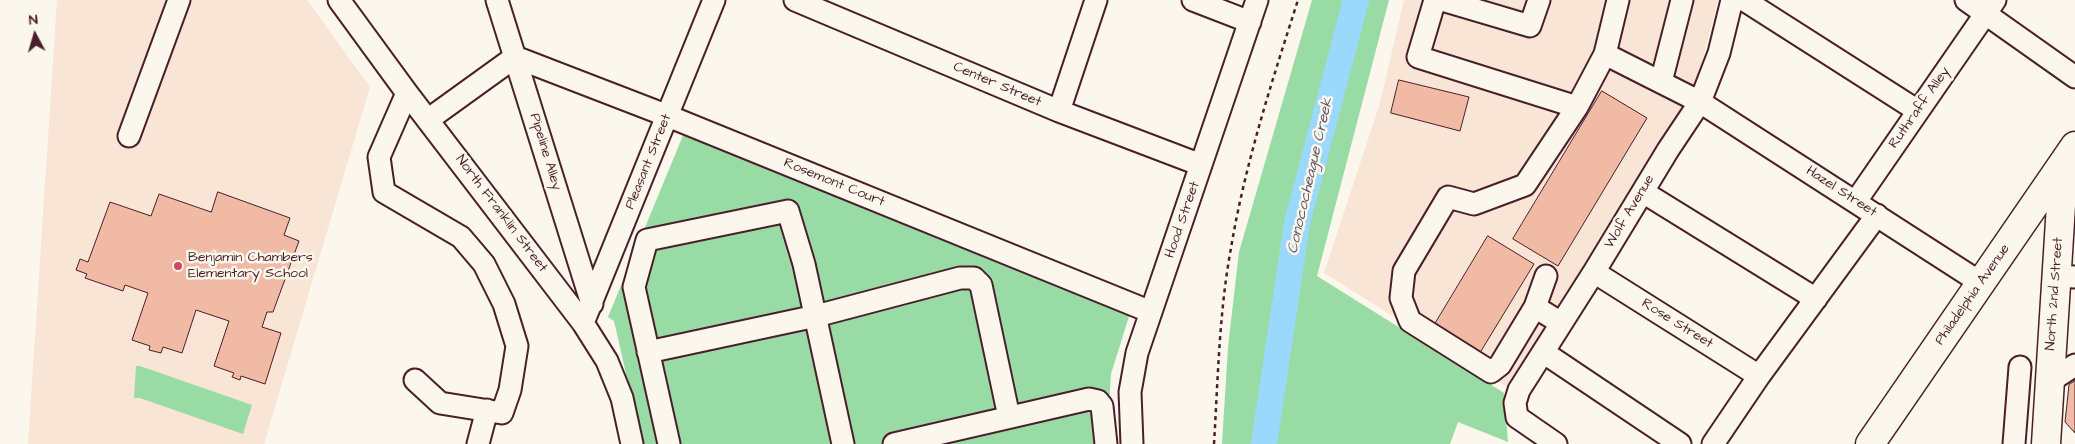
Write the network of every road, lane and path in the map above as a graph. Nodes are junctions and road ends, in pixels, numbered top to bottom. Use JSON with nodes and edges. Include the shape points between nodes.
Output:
{"nodes":[{"id":1,"x":179,"y":0,"type":"edge"},
{"id":2,"x":339,"y":0,"type":"edge"},
{"id":3,"x":497,"y":0,"type":"edge"},
{"id":4,"x":714,"y":0,"type":"edge"},
{"id":5,"x":795,"y":0,"type":"edge"},
{"id":6,"x":1096,"y":0,"type":"edge"},
{"id":7,"x":1193,"y":0,"type":"edge"},
{"id":8,"x":1257,"y":0,"type":"edge"},
{"id":9,"x":1298,"y":0,"type":"edge"},
{"id":10,"x":1435,"y":0,"type":"edge"},
{"id":11,"x":1442,"y":0,"type":"edge"},
{"id":12,"x":1538,"y":0,"type":"edge"},
{"id":13,"x":1618,"y":0,"type":"edge"},
{"id":14,"x":1682,"y":0,"type":"edge"},
{"id":15,"x":1732,"y":0,"type":"edge"},
{"id":16,"x":1744,"y":0,"type":"edge"},
{"id":17,"x":1966,"y":0,"type":"edge"},
{"id":18,"x":1990,"y":7,"type":"edge"},
{"id":19,"x":1250,"y":22,"type":"junction"},
{"id":20,"x":1605,"y":54,"type":"junction"},
{"id":21,"x":515,"y":57,"type":"junction"},
{"id":22,"x":2075,"y":77,"type":"edge"},
{"id":23,"x":1661,"y":82,"type":"junction"},
{"id":24,"x":407,"y":93,"type":"junction"},
{"id":25,"x":1700,"y":102,"type":"junction"},
{"id":26,"x":1577,"y":107,"type":"junction"},
{"id":27,"x":1059,"y":111,"type":"junction"},
{"id":28,"x":1918,"y":111,"type":"junction"},
{"id":29,"x":668,"y":116,"type":"junction"},
{"id":30,"x":429,"y":119,"type":"junction"},
{"id":31,"x":129,"y":136,"type":"dead end"},
{"id":32,"x":2075,"y":146,"type":"edge"},
{"id":33,"x":1201,"y":166,"type":"junction"},
{"id":34,"x":1643,"y":192,"type":"junction"},
{"id":35,"x":1856,"y":201,"type":"junction"},
{"id":36,"x":1877,"y":215,"type":"junction"},
{"id":37,"x":2016,"y":233,"type":"junction"},
{"id":38,"x":1594,"y":272,"type":"junction"},
{"id":39,"x":2063,"y":272,"type":"edge"},
{"id":40,"x":1546,"y":276,"type":"dead end"},
{"id":41,"x":1981,"y":283,"type":"junction"},
{"id":42,"x":1816,"y":299,"type":"junction"},
{"id":43,"x":592,"y":304,"type":"junction"},
{"id":44,"x":1535,"y":307,"type":"junction"},
{"id":45,"x":1151,"y":312,"type":"junction"},
{"id":46,"x":816,"y":316,"type":"junction"},
{"id":47,"x":583,"y":323,"type":"junction"},
{"id":48,"x":1561,"y":323,"type":"junction"},
{"id":49,"x":648,"y":352,"type":"junction"},
{"id":50,"x":1543,"y":352,"type":"junction"},
{"id":51,"x":2075,"y":365,"type":"edge"},
{"id":52,"x":2020,"y":367,"type":"dead end"},
{"id":53,"x":1760,"y":376,"type":"junction"},
{"id":54,"x":415,"y":380,"type":"dead end"},
{"id":55,"x":2049,"y":382,"type":"junction"},
{"id":56,"x":487,"y":410,"type":"junction"},
{"id":57,"x":1009,"y":417,"type":"junction"},
{"id":58,"x":478,"y":444,"type":"edge"},
{"id":59,"x":632,"y":444,"type":"edge"},
{"id":60,"x":669,"y":444,"type":"edge"},
{"id":61,"x":843,"y":444,"type":"edge"},
{"id":62,"x":894,"y":444,"type":"edge"},
{"id":63,"x":1106,"y":444,"type":"edge"},
{"id":64,"x":1132,"y":444,"type":"edge"},
{"id":65,"x":1214,"y":444,"type":"edge"},
{"id":66,"x":1556,"y":444,"type":"edge"},
{"id":67,"x":1680,"y":444,"type":"edge"},
{"id":68,"x":1713,"y":444,"type":"edge"},
{"id":69,"x":1870,"y":444,"type":"edge"},
{"id":70,"x":2014,"y":444,"type":"edge"},
{"id":71,"x":2046,"y":444,"type":"edge"}],
"edges":[{"from":1,"to":31,"type":"street"},
{"from":2,"to":24,"type":"street","name":"North Franklin Street"},
{"from":3,"to":21,"type":"street","name":"Pipeline Alley"},
{"from":4,"to":29,"type":"street","name":"Pleasant Street"},
{"from":5,"to":27,"type":"street","name":"Center Street"},
{"from":6,"to":27,"type":"street"},
{"from":7,"to":19,"type":"street"},
{"from":8,"to":19,"type":"street","name":"Hood Street"},
{"from":9,"to":65,"type":"path","via":[[1248,167],[1231,248],[1221,314]]},
{"from":10,"to":26,"type":"street","via":[[1418,57]]},
{"from":11,"to":12,"type":"street","via":[[1530,26]]},
{"from":13,"to":20,"type":"street"},
{"from":14,"to":23,"type":"street"},
{"from":15,"to":25,"type":"street","name":"Wolf Avenue","via":[[1719,53]]},
{"from":16,"to":28,"type":"street"},
{"from":17,"to":18,"type":"street"},
{"from":18,"to":22,"type":"street"},
{"from":18,"to":28,"type":"street","name":"Ruthraff Alley"},
{"from":19,"to":33,"type":"street","name":"Hood Street"},
{"from":20,"to":23,"type":"street","name":"Hazel Street"},
{"from":20,"to":26,"type":"street"},
{"from":21,"to":29,"type":"street","name":"Rosemont Court"},
{"from":21,"to":30,"type":"street"},
{"from":21,"to":43,"type":"street","name":"Pipeline Alley"},
{"from":23,"to":25,"type":"street","name":"Hazel Street"},
{"from":24,"to":30,"type":"street","name":"North Franklin Street"},
{"from":24,"to":56,"type":"street","via":[[378,157],[384,192],[461,237],[484,264],[504,304],[517,346],[510,390],[502,413]]},
{"from":25,"to":34,"type":"street","name":"Wolf Avenue"},
{"from":25,"to":35,"type":"street","name":"Hazel Street"},
{"from":26,"to":44,"type":"street","via":[[1525,185],[1474,204],[1448,197],[1404,271],[1401,298],[1410,321],[1490,372],[1500,365]]},
{"from":27,"to":33,"type":"street","name":"Center Street"},
{"from":28,"to":35,"type":"street","name":"Ruthraff Alley"},
{"from":29,"to":43,"type":"street","name":"Pleasant Street"},
{"from":29,"to":45,"type":"street","name":"Rosemont Court"},
{"from":30,"to":47,"type":"street","name":"North Franklin Street"},
{"from":32,"to":37,"type":"main road","name":"Philadelphia Avenue"},
{"from":32,"to":39,"type":"main road","name":"North 2nd Street","via":[[2063,183]]},
{"from":33,"to":45,"type":"street","name":"Hood Street"},
{"from":34,"to":38,"type":"street","name":"Wolf Avenue"},
{"from":34,"to":42,"type":"street"},
{"from":35,"to":36,"type":"street","name":"Hazel Street"},
{"from":36,"to":41,"type":"street","name":"Hazel Street"},
{"from":36,"to":42,"type":"street"},
{"from":37,"to":39,"type":"main road","via":[[2031,226],[2043,229],[2052,239]]},
{"from":37,"to":41,"type":"main road","name":"Philadelphia Avenue"},
{"from":38,"to":48,"type":"street","name":"Wolf Avenue"},
{"from":38,"to":53,"type":"street","name":"Rose Street"},
{"from":39,"to":55,"type":"main road","name":"North 2nd Street"},
{"from":40,"to":44,"type":"street"},
{"from":41,"to":69,"type":"main road","name":"Philadelphia Avenue"},
{"from":42,"to":53,"type":"street"},
{"from":43,"to":47,"type":"street","name":"Pleasant Street"},
{"from":44,"to":48,"type":"street"},
{"from":45,"to":64,"type":"street","name":"Hood Street","via":[[1132,376]]},
{"from":46,"to":49,"type":"street"},
{"from":46,"to":49,"type":"street","via":[[788,211],[647,240],[634,286]]},
{"from":46,"to":57,"type":"street","via":[[960,278],[974,278],[981,285]]},
{"from":46,"to":61,"type":"street"},
{"from":47,"to":59,"type":"street","name":"North Franklin Street","via":[[607,361],[622,398]]},
{"from":48,"to":50,"type":"street","name":"Wolf Avenue"},
{"from":49,"to":60,"type":"street"},
{"from":50,"to":66,"type":"street","name":"Wolf Avenue","via":[[1519,390],[1515,403],[1517,417]]},
{"from":50,"to":67,"type":"street"},
{"from":51,"to":55,"type":"street"},
{"from":52,"to":70,"type":"street"},
{"from":53,"to":68,"type":"street"},
{"from":54,"to":56,"type":"street","via":[[440,403]]},
{"from":55,"to":71,"type":"main road","name":"North 2nd Street"},
{"from":56,"to":58,"type":"street"},
{"from":57,"to":62,"type":"street"},
{"from":57,"to":63,"type":"street","via":[[1089,400],[1098,401],[1102,406]]}]}
